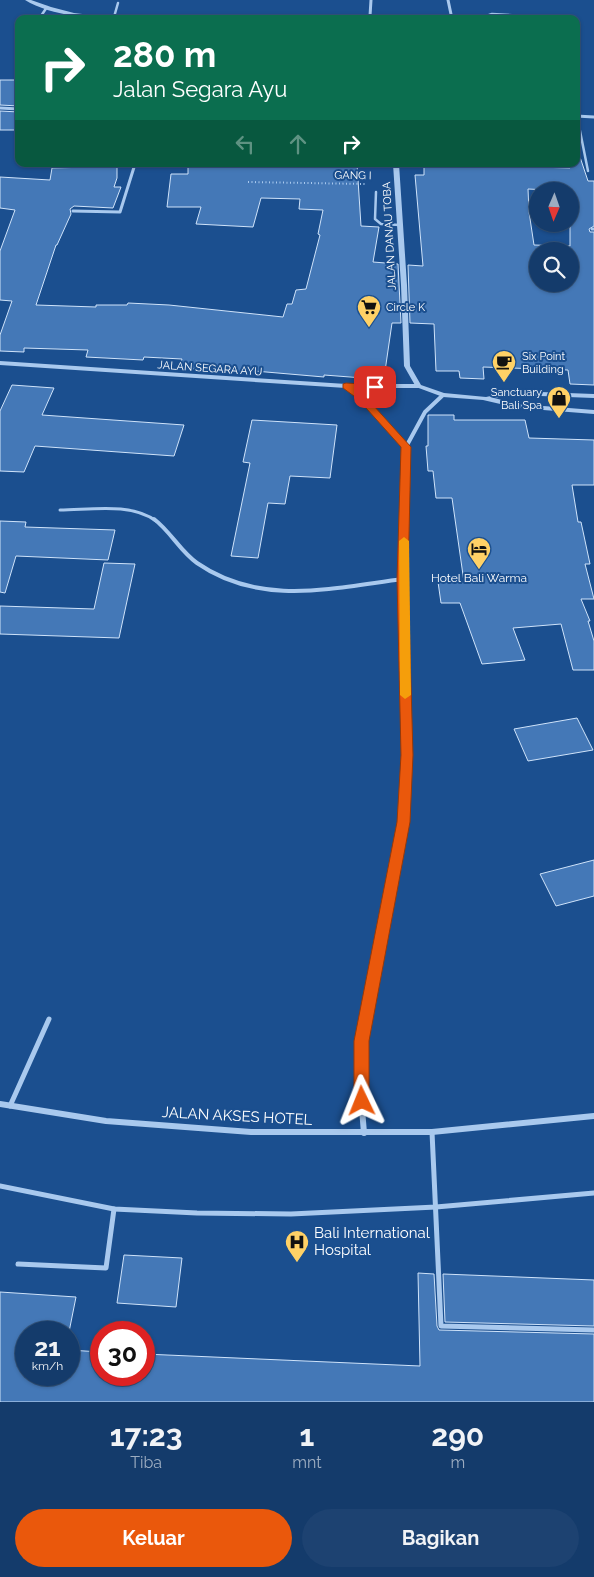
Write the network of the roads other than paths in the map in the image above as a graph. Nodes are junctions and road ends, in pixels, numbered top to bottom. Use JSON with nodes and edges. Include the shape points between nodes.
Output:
{"nodes":[{"id":1,"x":26,"y":0,"type":"edge"},
{"id":2,"x":371,"y":0,"type":"edge"},
{"id":3,"x":448,"y":0,"type":"edge"},
{"id":4,"x":118,"y":3,"type":"dead end"},
{"id":5,"x":47,"y":7,"type":"junction"},
{"id":6,"x":42,"y":15,"type":"edge"},
{"id":7,"x":91,"y":15,"type":"edge"},
{"id":8,"x":115,"y":15,"type":"edge"},
{"id":9,"x":370,"y":15,"type":"edge"},
{"id":10,"x":451,"y":15,"type":"edge"},
{"id":11,"x":489,"y":15,"type":"edge"},
{"id":12,"x":522,"y":15,"type":"edge"},
{"id":13,"x":0,"y":108,"type":"edge"},
{"id":14,"x":15,"y":109,"type":"edge"},
{"id":15,"x":580,"y":116,"type":"edge"},
{"id":16,"x":594,"y":117,"type":"edge"},
{"id":17,"x":580,"y":134,"type":"edge"},
{"id":18,"x":134,"y":167,"type":"edge"},
{"id":19,"x":396,"y":167,"type":"edge"},
{"id":20,"x":588,"y":171,"type":"dead end"},
{"id":21,"x":376,"y":192,"type":"dead end"},
{"id":22,"x":73,"y":211,"type":"dead end"},
{"id":23,"x":400,"y":225,"type":"junction"},
{"id":24,"x":0,"y":363,"type":"edge"},
{"id":25,"x":346,"y":386,"type":"junction"},
{"id":26,"x":418,"y":386,"type":"junction"},
{"id":27,"x":443,"y":394,"type":"junction"},
{"id":28,"x":594,"y":396,"type":"edge"},
{"id":29,"x":483,"y":398,"type":"junction"},
{"id":30,"x":594,"y":412,"type":"edge"},
{"id":31,"x":406,"y":447,"type":"junction"},
{"id":32,"x":60,"y":510,"type":"dead end"},
{"id":33,"x":403,"y":579,"type":"junction"},
{"id":34,"x":49,"y":1019,"type":"dead end"},
{"id":35,"x":0,"y":1104,"type":"edge"},
{"id":36,"x":10,"y":1106,"type":"junction"},
{"id":37,"x":594,"y":1116,"type":"edge"},
{"id":38,"x":432,"y":1132,"type":"junction"},
{"id":39,"x":364,"y":1133,"type":"junction"},
{"id":40,"x":0,"y":1186,"type":"edge"},
{"id":41,"x":594,"y":1193,"type":"edge"},
{"id":42,"x":436,"y":1207,"type":"junction"},
{"id":43,"x":114,"y":1208,"type":"junction"},
{"id":44,"x":18,"y":1264,"type":"dead end"},
{"id":45,"x":594,"y":1330,"type":"edge"}],
"edges":[{"from":1,"to":5,"type":"street"},
{"from":2,"to":9,"type":"street"},
{"from":3,"to":10,"type":"street"},
{"from":4,"to":8,"type":"lane"},
{"from":5,"to":6,"type":"lane"},
{"from":5,"to":7,"type":"street"},
{"from":11,"to":12,"type":"lane"},
{"from":13,"to":14,"type":"street"},
{"from":15,"to":16,"type":"street"},
{"from":17,"to":20,"type":"lane"},
{"from":18,"to":22,"type":"street","via":[[120,212]]},
{"from":19,"to":23,"type":"street","name":"JALAN DANAU TOBA"},
{"from":21,"to":23,"type":"lane","via":[[375,219],[381,224]]},
{"from":23,"to":26,"type":"street","name":"JALAN DANAU TOBA","via":[[407,366]]},
{"from":24,"to":25,"type":"street","name":"JALAN SEGARA AYU"},
{"from":25,"to":26,"type":"street","name":"JALAN SEGARA AYU"},
{"from":25,"to":31,"type":"street","via":[[361,397]]},
{"from":26,"to":27,"type":"street"},
{"from":27,"to":29,"type":"street"},
{"from":27,"to":31,"type":"street","via":[[425,412]]},
{"from":28,"to":29,"type":"street","via":[[514,393]]},
{"from":29,"to":30,"type":"street","via":[[518,406]]},
{"from":31,"to":33,"type":"street"},
{"from":32,"to":33,"type":"lane","via":[[133,511],[148,516],[162,524],[180,548],[204,568],[258,589],[295,592]]},
{"from":33,"to":39,"type":"street","via":[[407,755],[404,822],[362,1041],[360,1085]]},
{"from":34,"to":36,"type":"lane"},
{"from":35,"to":36,"type":"street","name":"JALAN AKSES HOTEL"},
{"from":36,"to":39,"type":"street","name":"JALAN AKSES HOTEL","via":[[106,1121],[251,1132]]},
{"from":37,"to":38,"type":"street","name":"JALAN AKSES HOTEL"},
{"from":38,"to":39,"type":"street","name":"JALAN AKSES HOTEL"},
{"from":38,"to":42,"type":"lane"},
{"from":40,"to":43,"type":"lane"},
{"from":41,"to":42,"type":"lane"},
{"from":42,"to":43,"type":"lane","via":[[291,1214]]},
{"from":42,"to":45,"type":"lane","via":[[441,1326]]},
{"from":43,"to":44,"type":"lane","via":[[106,1268]]}]}
